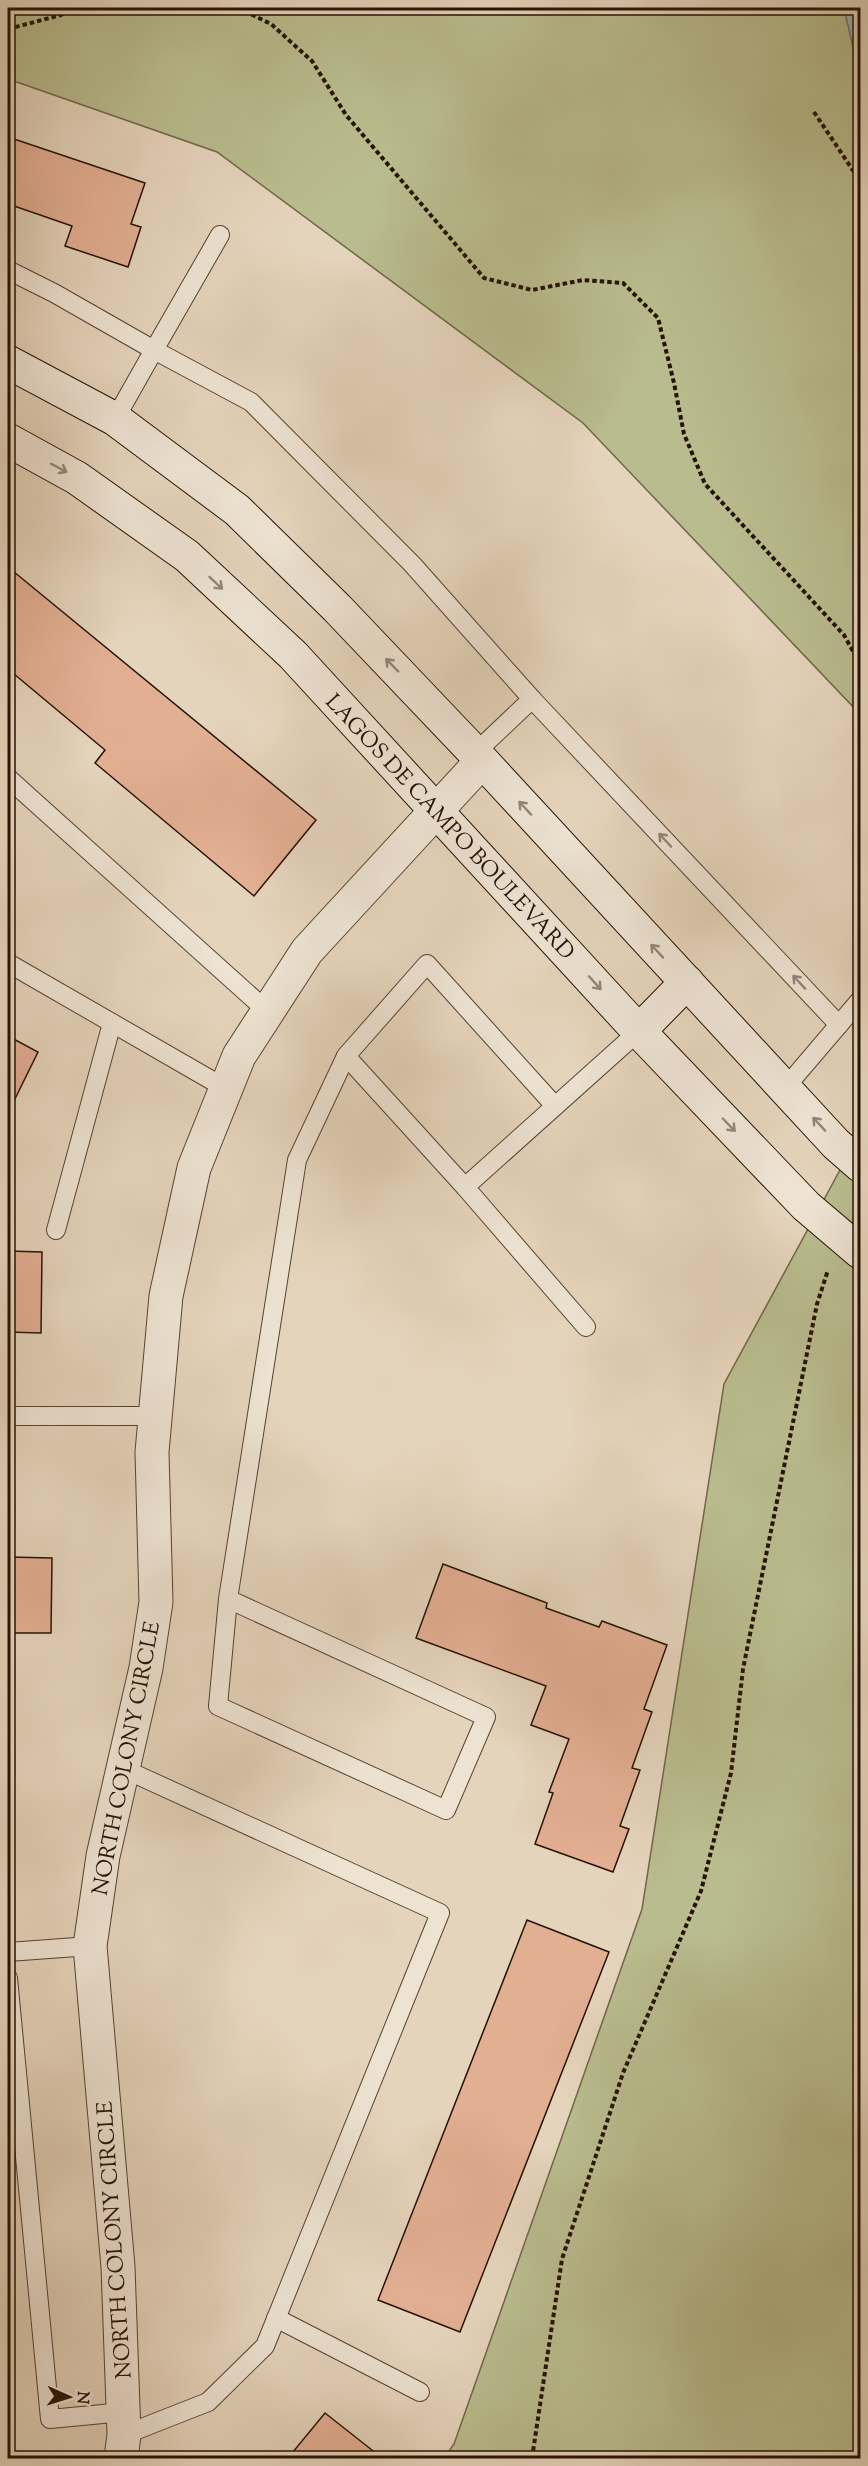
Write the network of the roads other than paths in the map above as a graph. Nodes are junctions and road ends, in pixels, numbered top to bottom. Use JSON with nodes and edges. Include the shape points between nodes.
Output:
{"nodes":[{"id":1,"x":220,"y":235,"type":"dead end"},
{"id":2,"x":8,"y":270,"type":"edge"},
{"id":3,"x":154,"y":350,"type":"junction"},
{"id":4,"x":8,"y":362,"type":"edge"},
{"id":5,"x":115,"y":419,"type":"junction"},
{"id":6,"x":8,"y":440,"type":"edge"},
{"id":7,"x":532,"y":699,"type":"junction"},
{"id":8,"x":478,"y":757,"type":"junction"},
{"id":9,"x":8,"y":778,"type":"edge"},
{"id":10,"x":437,"y":810,"type":"junction"},
{"id":11,"x":8,"y":963,"type":"edge"},
{"id":12,"x":687,"y":982,"type":"junction"},
{"id":13,"x":861,"y":1000,"type":"edge"},
{"id":14,"x":267,"y":1011,"type":"junction"},
{"id":15,"x":112,"y":1023,"type":"junction"},
{"id":16,"x":839,"y":1025,"type":"junction"},
{"id":17,"x":639,"y":1031,"type":"junction"},
{"id":18,"x":346,"y":1056,"type":"junction"},
{"id":19,"x":225,"y":1088,"type":"junction"},
{"id":20,"x":784,"y":1088,"type":"junction"},
{"id":21,"x":555,"y":1107,"type":"junction"},
{"id":22,"x":861,"y":1165,"type":"edge"},
{"id":23,"x":465,"y":1187,"type":"junction"},
{"id":24,"x":56,"y":1230,"type":"dead end"},
{"id":25,"x":850,"y":1243,"type":"edge"},
{"id":26,"x":586,"y":1327,"type":"dead end"},
{"id":27,"x":8,"y":1416,"type":"edge"},
{"id":28,"x":154,"y":1416,"type":"junction"},
{"id":29,"x":228,"y":1599,"type":"junction"},
{"id":30,"x":124,"y":1769,"type":"junction"},
{"id":31,"x":90,"y":1946,"type":"junction"},
{"id":32,"x":8,"y":1952,"type":"edge"},
{"id":33,"x":8,"y":1978,"type":"edge"},
{"id":34,"x":276,"y":2318,"type":"junction"},
{"id":35,"x":420,"y":2392,"type":"dead end"},
{"id":36,"x":123,"y":2435,"type":"edge"}],
"edges":[{"from":1,"to":3,"type":"lane"},
{"from":2,"to":3,"type":"lane"},
{"from":3,"to":5,"type":"lane"},
{"from":3,"to":7,"type":"lane","via":[[251,402],[412,564]]},
{"from":4,"to":5,"type":"street"},
{"from":8,"to":5,"type":"street","one_way":true,"via":[[337,608],[237,510]]},
{"from":6,"to":10,"type":"street","name":"LAGOS DE CAMPO BOULEVARD","one_way":true,"via":[[77,478],[187,556],[293,655]]},
{"from":7,"to":8,"type":"lane"},
{"from":16,"to":7,"type":"lane","one_way":true},
{"from":8,"to":10,"type":"street","name":"NORTH COLONY CIRCLE"},
{"from":12,"to":8,"type":"street","one_way":true},
{"from":9,"to":14,"type":"lane"},
{"from":10,"to":14,"type":"street","name":"NORTH COLONY CIRCLE","via":[[307,951]]},
{"from":10,"to":17,"type":"street","name":"LAGOS DE CAMPO BOULEVARD","one_way":true},
{"from":11,"to":15,"type":"lane"},
{"from":12,"to":17,"type":"street"},
{"from":12,"to":20,"type":"street"},
{"from":13,"to":16,"type":"lane"},
{"from":14,"to":19,"type":"street","name":"NORTH COLONY CIRCLE","via":[[239,1056]]},
{"from":15,"to":19,"type":"lane"},
{"from":15,"to":24,"type":"lane"},
{"from":16,"to":20,"type":"lane"},
{"from":17,"to":21,"type":"lane"},
{"from":17,"to":25,"type":"street","name":"LAGOS DE CAMPO BOULEVARD","one_way":true,"via":[[806,1206]]},
{"from":18,"to":21,"type":"lane","via":[[427,964]]},
{"from":18,"to":23,"type":"lane"},
{"from":18,"to":29,"type":"lane","via":[[297,1160]]},
{"from":19,"to":28,"type":"street","name":"NORTH COLONY CIRCLE","via":[[194,1168],[173,1261]]},
{"from":22,"to":20,"type":"street","one_way":true},
{"from":21,"to":23,"type":"lane"},
{"from":23,"to":26,"type":"lane"},
{"from":27,"to":28,"type":"lane"},
{"from":28,"to":30,"type":"street","name":"NORTH COLONY CIRCLE","via":[[156,1602]]},
{"from":29,"to":29,"type":"lane","via":[[486,1718],[446,1810],[218,1706]]},
{"from":30,"to":31,"type":"street","name":"NORTH COLONY CIRCLE","via":[[104,1856]]},
{"from":30,"to":34,"type":"lane","via":[[441,1913]]},
{"from":31,"to":32,"type":"lane"},
{"from":31,"to":36,"type":"street","name":"NORTH COLONY CIRCLE","via":[[118,2267]]},
{"from":33,"to":36,"type":"lane","via":[[50,2419]]},
{"from":34,"to":35,"type":"lane"},
{"from":34,"to":36,"type":"lane","via":[[265,2346],[207,2402]]}]}
